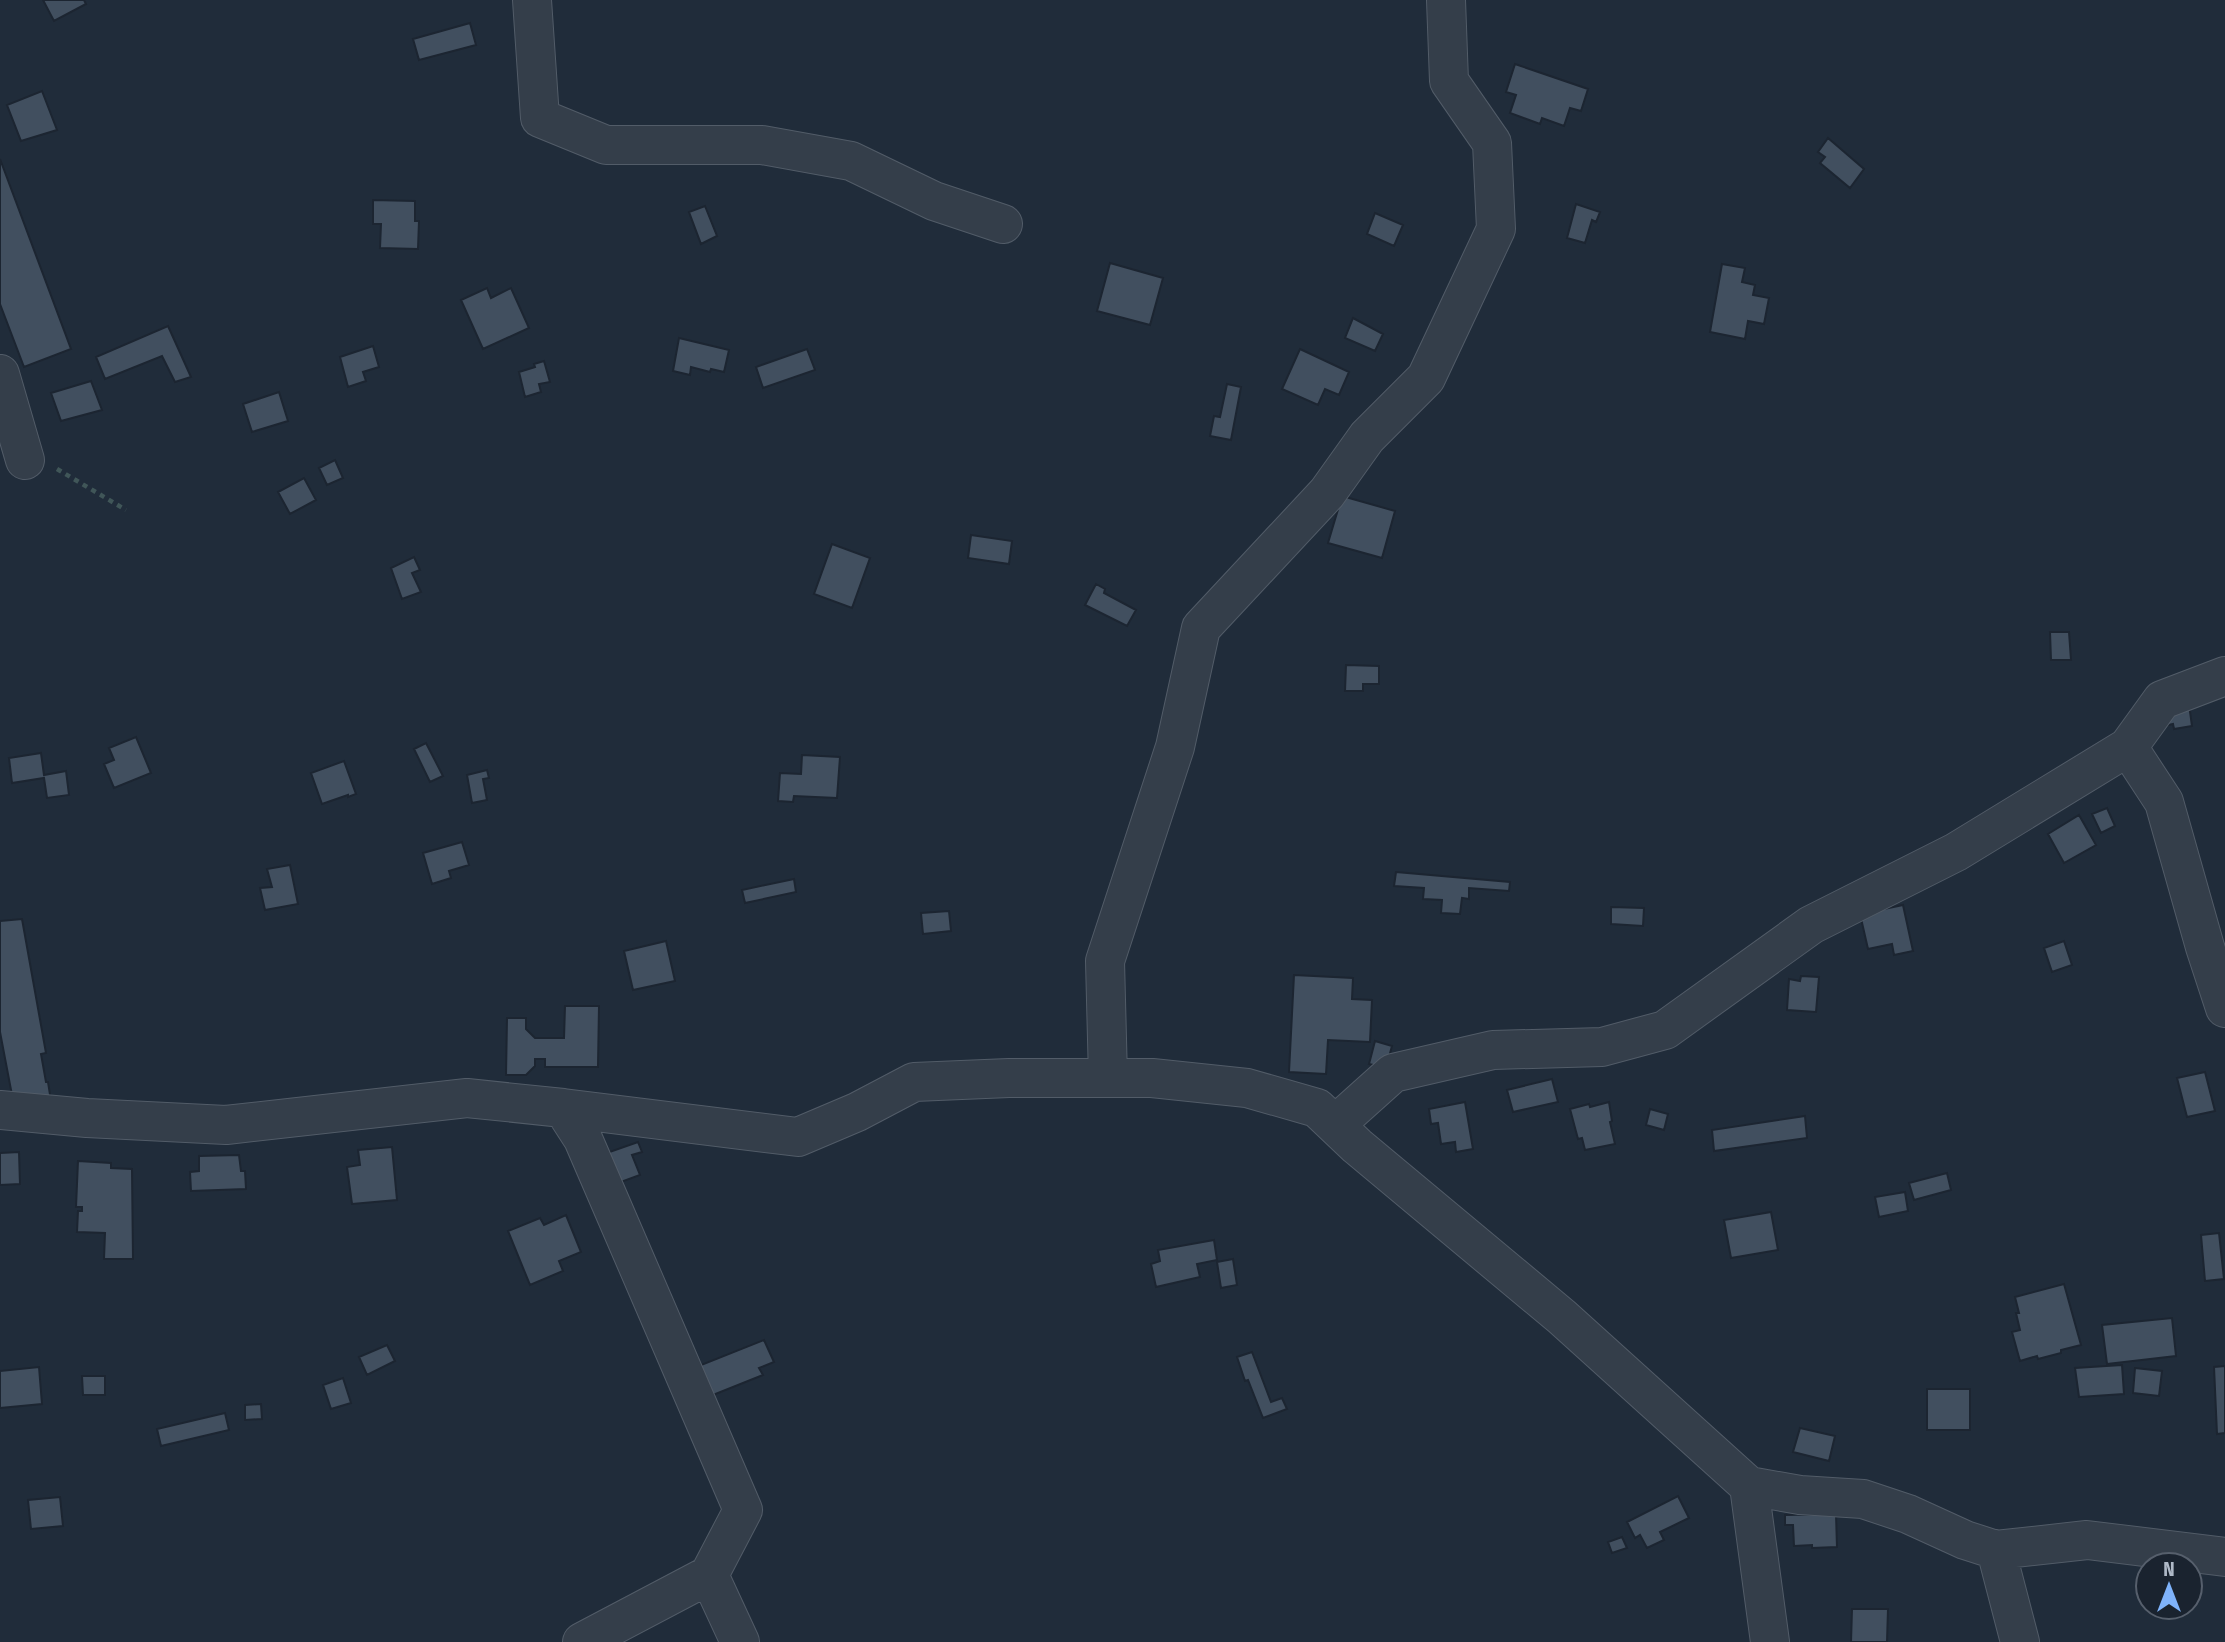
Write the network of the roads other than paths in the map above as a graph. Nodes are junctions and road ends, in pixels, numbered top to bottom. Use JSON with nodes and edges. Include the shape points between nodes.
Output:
{"nodes":[{"id":1,"x":532,"y":0,"type":"edge"},
{"id":2,"x":1447,"y":0,"type":"edge"},
{"id":3,"x":1003,"y":224,"type":"dead end"},
{"id":4,"x":0,"y":374,"type":"edge"},
{"id":5,"x":25,"y":460,"type":"road end"},
{"id":6,"x":2225,"y":676,"type":"edge"},
{"id":7,"x":2128,"y":747,"type":"junction"},
{"id":8,"x":2225,"y":1008,"type":"edge"},
{"id":9,"x":1108,"y":1078,"type":"junction"},
{"id":10,"x":563,"y":1108,"type":"junction"},
{"id":11,"x":0,"y":1110,"type":"edge"},
{"id":12,"x":1335,"y":1125,"type":"junction"},
{"id":13,"x":1749,"y":1486,"type":"junction"},
{"id":14,"x":1996,"y":1550,"type":"junction"},
{"id":15,"x":2225,"y":1557,"type":"edge"},
{"id":16,"x":709,"y":1575,"type":"junction"},
{"id":17,"x":582,"y":1642,"type":"edge"},
{"id":18,"x":740,"y":1642,"type":"edge"},
{"id":19,"x":1770,"y":1642,"type":"edge"},
{"id":20,"x":2020,"y":1642,"type":"edge"}],
"edges":[{"from":1,"to":3,"type":"street","via":[[540,118],[606,145],[762,145],[851,162],[934,201]]},
{"from":2,"to":9,"type":"street","via":[[1449,81],[1492,143],[1496,229],[1426,378],[1367,437],[1327,493],[1201,628],[1175,747],[1105,961]]},
{"from":4,"to":5,"type":"street"},
{"from":6,"to":7,"type":"street","via":[[2162,700]]},
{"from":7,"to":8,"type":"street","via":[[2164,802]]},
{"from":7,"to":12,"type":"street","via":[[1956,852],[1811,925],[1665,1030],[1602,1047],[1493,1050],[1393,1073]]},
{"from":9,"to":10,"type":"street","via":[[914,1082],[798,1137]]},
{"from":9,"to":12,"type":"street","via":[[1247,1088],[1317,1108]]},
{"from":10,"to":11,"type":"street","via":[[467,1098],[226,1125]]},
{"from":10,"to":16,"type":"street","via":[[583,1139],[743,1510]]},
{"from":12,"to":13,"type":"street","via":[[1562,1317]]},
{"from":13,"to":14,"type":"street","via":[[1863,1499]]},
{"from":13,"to":19,"type":"street"},
{"from":14,"to":15,"type":"street","via":[[2087,1540]]},
{"from":14,"to":20,"type":"street"},
{"from":16,"to":17,"type":"street"},
{"from":16,"to":18,"type":"street"}]}
